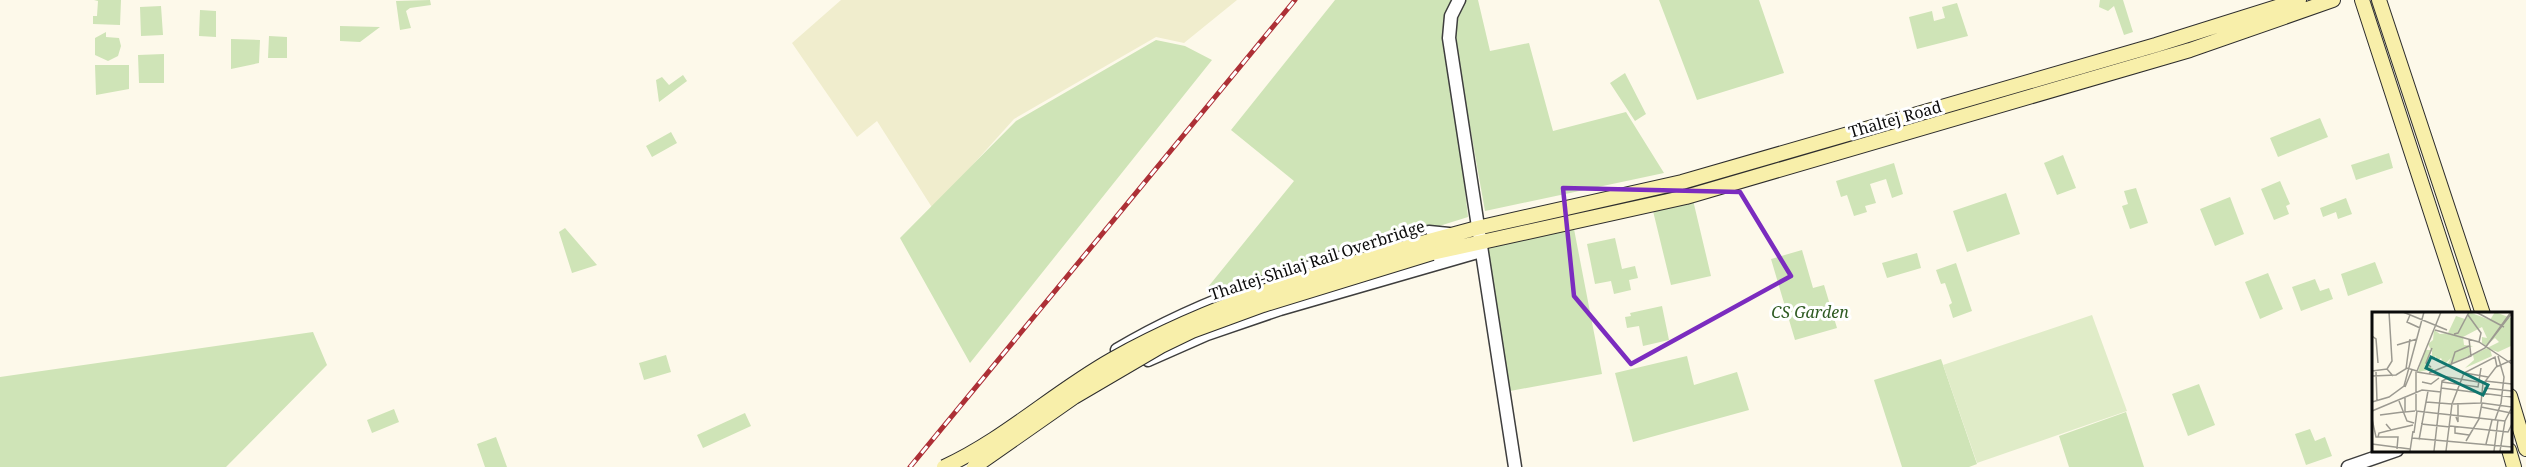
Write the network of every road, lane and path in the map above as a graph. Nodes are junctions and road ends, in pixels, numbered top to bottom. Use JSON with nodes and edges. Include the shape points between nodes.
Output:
{"nodes":[{"id":1,"x":1459,"y":0,"type":"edge"},
{"id":2,"x":2299,"y":0,"type":"edge"},
{"id":3,"x":2333,"y":0,"type":"edge"},
{"id":4,"x":2362,"y":0,"type":"edge"},
{"id":5,"x":2379,"y":0,"type":"edge"},
{"id":6,"x":1477,"y":228,"type":"junction"},
{"id":7,"x":1456,"y":240,"type":"junction"},
{"id":8,"x":1431,"y":247,"type":"junction"},
{"id":9,"x":1480,"y":247,"type":"junction"},
{"id":10,"x":2463,"y":312,"type":"edge"},
{"id":11,"x":2481,"y":312,"type":"edge"},
{"id":12,"x":2517,"y":411,"type":"edge"},
{"id":13,"x":2526,"y":449,"type":"edge"},
{"id":14,"x":2391,"y":452,"type":"edge"},
{"id":15,"x":2510,"y":452,"type":"edge"},
{"id":16,"x":944,"y":467,"type":"edge"},
{"id":17,"x":972,"y":467,"type":"edge"},
{"id":18,"x":1515,"y":467,"type":"edge"},
{"id":19,"x":2348,"y":467,"type":"edge"},
{"id":20,"x":2514,"y":467,"type":"edge"}],
"edges":[{"from":1,"to":6,"type":"street","via":[[1451,16],[1449,38]]},
{"from":2,"to":6,"type":"main road","name":"Thaltej Road","via":[[1682,182]]},
{"from":3,"to":9,"type":"main road","name":"Thaltej Road","via":[[2190,50],[1686,198]]},
{"from":4,"to":10,"type":"main road"},
{"from":5,"to":11,"type":"main road"},
{"from":6,"to":7,"type":"main road","name":"Thaltej Road"},
{"from":6,"to":9,"type":"street"},
{"from":7,"to":8,"type":"main road","name":"Thaltej-Shilaj Rail Overbridge"},
{"from":7,"to":9,"type":"main road","name":"Thaltej Road"},
{"from":7,"to":17,"type":"street","via":[[1429,232],[1254,285],[1197,309],[1137,338],[1065,381],[982,444]]},
{"from":8,"to":16,"type":"main road","name":"Thaltej-Shilaj Rail Overbridge","bridge":true,"via":[[1210,310],[1067,387],[993,440]]},
{"from":8,"to":17,"type":"main road","name":"Thaltej-Shilaj Rail Overbridge","bridge":true,"via":[[1192,331],[1074,397]]},
{"from":9,"to":17,"type":"street","via":[[1197,338],[1114,378]]},
{"from":9,"to":18,"type":"street"},
{"from":12,"to":13,"type":"main road"},
{"from":14,"to":19,"type":"street"},
{"from":15,"to":20,"type":"main road"}]}
